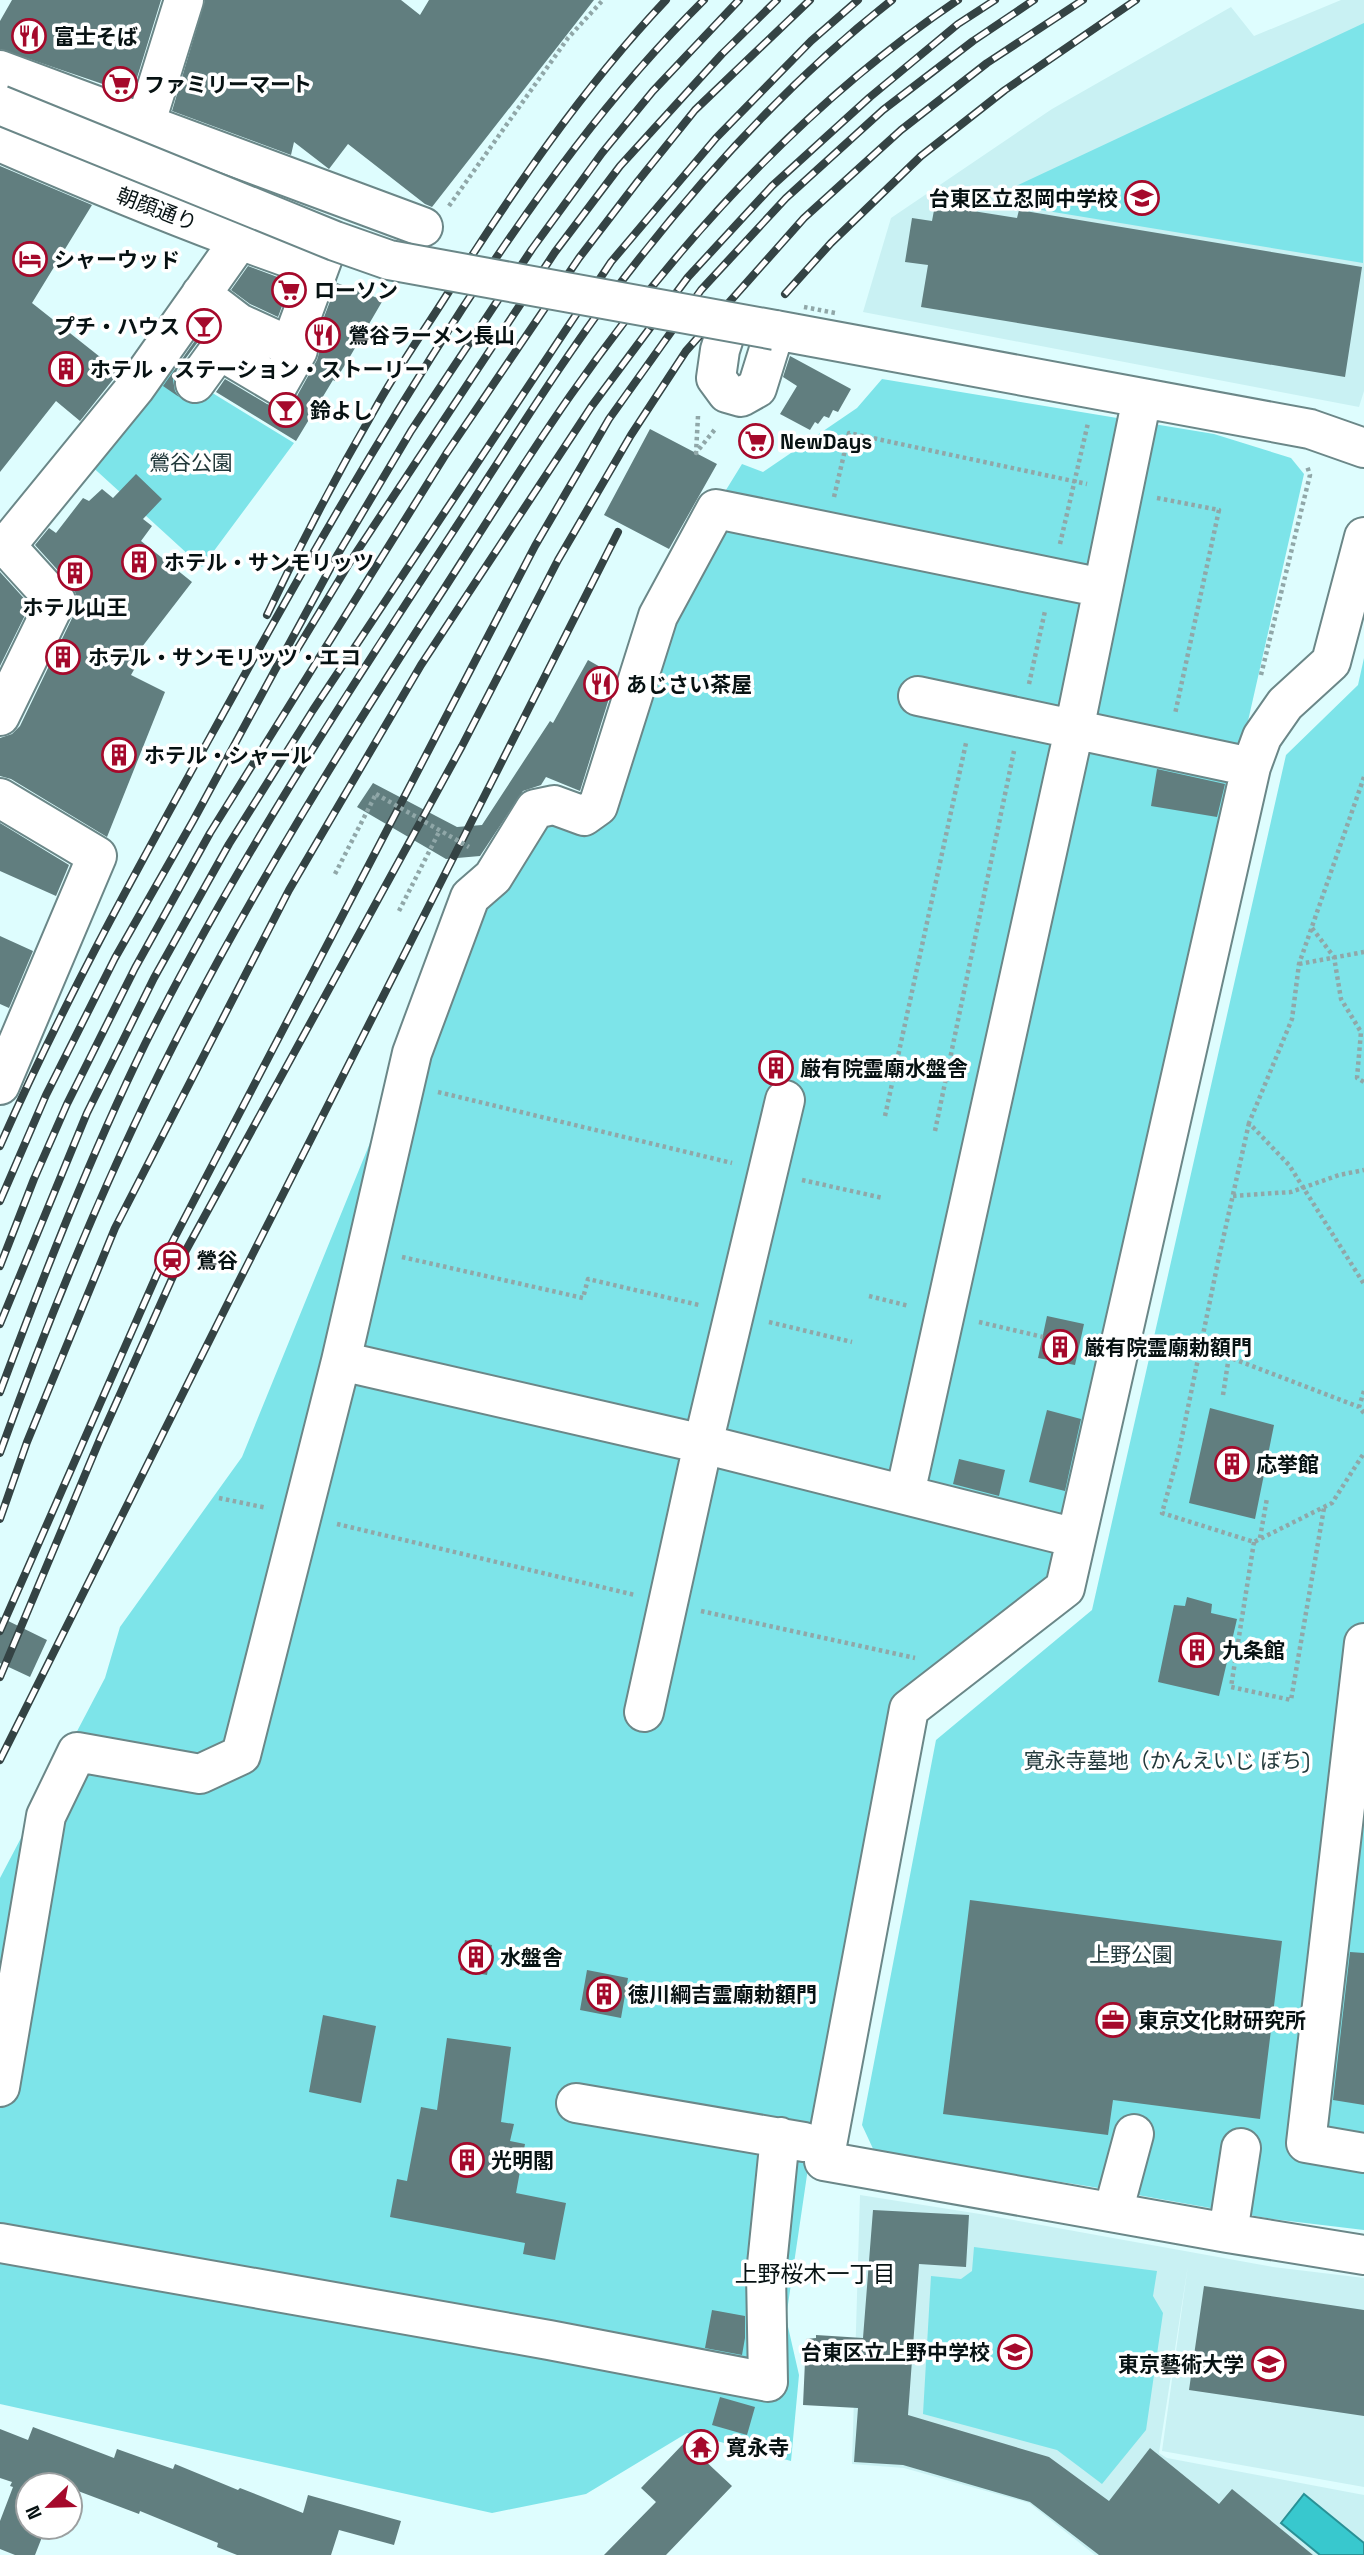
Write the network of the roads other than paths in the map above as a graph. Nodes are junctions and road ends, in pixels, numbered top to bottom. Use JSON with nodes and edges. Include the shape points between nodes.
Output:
{"nodes":[{"id":1,"x":184,"y":0,"type":"edge"},
{"id":2,"x":0,"y":70,"type":"edge"},
{"id":3,"x":0,"y":104,"type":"edge"},
{"id":4,"x":145,"y":125,"type":"junction"},
{"id":5,"x":0,"y":142,"type":"edge"},
{"id":6,"x":346,"y":198,"type":"junction"},
{"id":7,"x":426,"y":224,"type":"road end"},
{"id":8,"x":239,"y":241,"type":"junction"},
{"id":9,"x":318,"y":268,"type":"junction"},
{"id":10,"x":201,"y":294,"type":"junction"},
{"id":11,"x":729,"y":322,"type":"junction"},
{"id":12,"x":775,"y":330,"type":"junction"},
{"id":13,"x":229,"y":337,"type":"junction"},
{"id":14,"x":195,"y":383,"type":"dead end"},
{"id":15,"x":1142,"y":398,"type":"junction"},
{"id":16,"x":1364,"y":449,"type":"edge"},
{"id":17,"x":1362,"y":555,"type":"edge"},
{"id":18,"x":1103,"y":589,"type":"junction"},
{"id":19,"x":918,"y":696,"type":"dead end"},
{"id":20,"x":0,"y":716,"type":"edge"},
{"id":21,"x":1074,"y":730,"type":"junction"},
{"id":22,"x":1251,"y":767,"type":"junction"},
{"id":23,"x":0,"y":798,"type":"edge"},
{"id":24,"x":0,"y":1085,"type":"edge"},
{"id":25,"x":785,"y":1100,"type":"dead end"},
{"id":26,"x":341,"y":1361,"type":"junction"},
{"id":27,"x":703,"y":1444,"type":"junction"},
{"id":28,"x":905,"y":1494,"type":"junction"},
{"id":29,"x":1076,"y":1538,"type":"junction"},
{"id":30,"x":1364,"y":1643,"type":"edge"},
{"id":31,"x":643,"y":1712,"type":"dead end"},
{"id":32,"x":0,"y":2087,"type":"edge"},
{"id":33,"x":576,"y":2103,"type":"dead end"},
{"id":34,"x":1134,"y":2134,"type":"dead end"},
{"id":35,"x":780,"y":2137,"type":"junction"},
{"id":36,"x":827,"y":2146,"type":"junction"},
{"id":37,"x":1241,"y":2148,"type":"dead end"},
{"id":38,"x":1364,"y":2153,"type":"edge"},
{"id":39,"x":1113,"y":2213,"type":"junction"},
{"id":40,"x":1228,"y":2233,"type":"junction"},
{"id":41,"x":0,"y":2243,"type":"edge"},
{"id":42,"x":1364,"y":2255,"type":"edge"}],
"edges":[{"from":1,"to":4,"type":"street"},
{"from":2,"to":4,"type":"street"},
{"from":3,"to":11,"type":"street","bridge":true,"via":[[389,260]]},
{"from":4,"to":6,"type":"street"},
{"from":5,"to":8,"type":"street","name":"朝顔通り"},
{"from":6,"to":7,"type":"street"},
{"from":6,"to":9,"type":"street"},
{"from":8,"to":9,"type":"street","name":"朝顔通り"},
{"from":8,"to":10,"type":"street"},
{"from":9,"to":13,"type":"street","via":[[290,347],[298,350],[278,385]]},
{"from":10,"to":13,"type":"street"},
{"from":10,"to":20,"type":"street","via":[[135,388],[6,547],[56,601]]},
{"from":11,"to":12,"type":"street","bridge":true},
{"from":11,"to":12,"type":"street","via":[[716,378],[727,393],[741,397],[757,388]]},
{"from":12,"to":15,"type":"street"},
{"from":13,"to":14,"type":"street"},
{"from":15,"to":16,"type":"street","via":[[1310,429]]},
{"from":15,"to":18,"type":"street"},
{"from":17,"to":22,"type":"street","via":[[1331,662],[1284,704],[1262,737]]},
{"from":18,"to":21,"type":"street"},
{"from":18,"to":26,"type":"street","via":[[716,509],[658,616],[598,806],[584,816],[554,805],[535,809],[494,877],[470,897],[412,1053]]},
{"from":19,"to":21,"type":"street"},
{"from":21,"to":22,"type":"street"},
{"from":21,"to":28,"type":"street"},
{"from":22,"to":29,"type":"street"},
{"from":23,"to":24,"type":"street","via":[[97,856]]},
{"from":25,"to":27,"type":"street"},
{"from":26,"to":27,"type":"street"},
{"from":26,"to":32,"type":"street","via":[[241,1755],[201,1774],[77,1752],[46,1816]]},
{"from":27,"to":28,"type":"street"},
{"from":27,"to":31,"type":"street"},
{"from":28,"to":29,"type":"street"},
{"from":29,"to":36,"type":"street","via":[[1065,1588],[909,1709]]},
{"from":30,"to":38,"type":"street","via":[[1306,2143]]},
{"from":33,"to":35,"type":"street"},
{"from":34,"to":39,"type":"street"},
{"from":35,"to":36,"type":"street"},
{"from":35,"to":41,"type":"street","via":[[766,2274],[768,2382]]},
{"from":36,"to":39,"type":"street","via":[[824,2161]]},
{"from":37,"to":40,"type":"street"},
{"from":39,"to":40,"type":"street"},
{"from":40,"to":42,"type":"street"}]}
